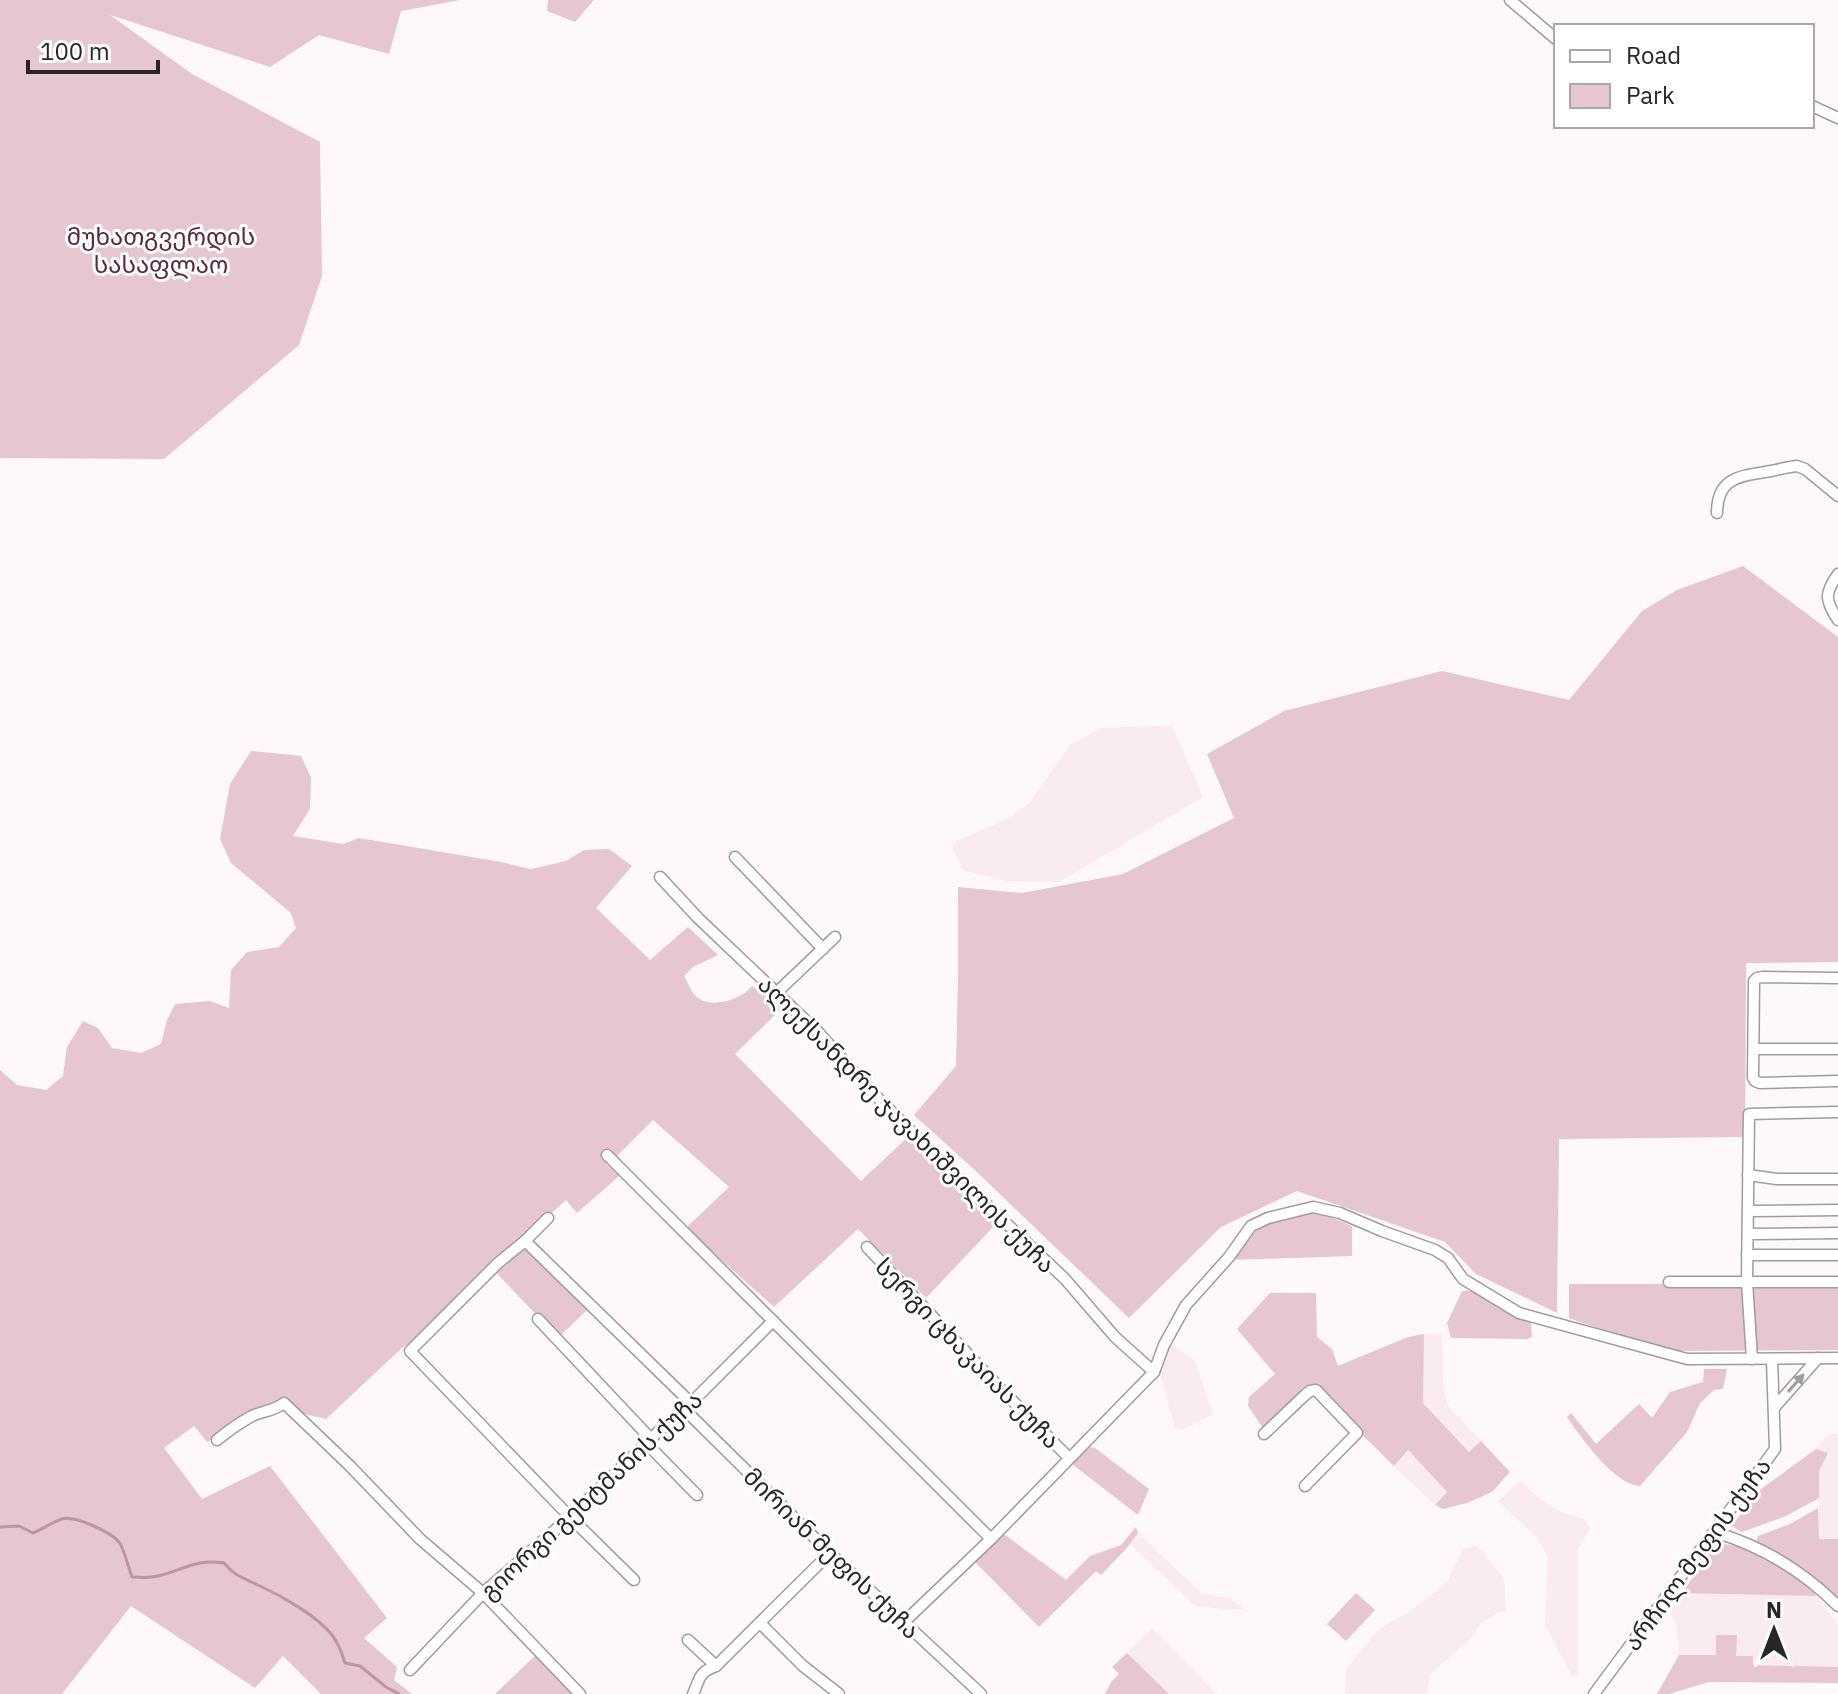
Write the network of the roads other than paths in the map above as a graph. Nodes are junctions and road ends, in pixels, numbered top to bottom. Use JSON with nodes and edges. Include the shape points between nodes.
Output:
{"nodes":[{"id":1,"x":1510,"y":0,"type":"edge"},
{"id":2,"x":1554,"y":37,"type":"edge"},
{"id":3,"x":1814,"y":107,"type":"edge"},
{"id":4,"x":1838,"y":118,"type":"edge"},
{"id":5,"x":1838,"y":496,"type":"edge"},
{"id":6,"x":1717,"y":513,"type":"dead end"},
{"id":7,"x":1838,"y":574,"type":"edge"},
{"id":8,"x":1838,"y":620,"type":"edge"},
{"id":9,"x":735,"y":857,"type":"dead end"},
{"id":10,"x":660,"y":877,"type":"dead end"},
{"id":11,"x":835,"y":937,"type":"dead end"},
{"id":12,"x":823,"y":949,"type":"junction"},
{"id":13,"x":1838,"y":978,"type":"edge"},
{"id":14,"x":775,"y":994,"type":"junction"},
{"id":15,"x":1754,"y":1049,"type":"junction"},
{"id":16,"x":1838,"y":1049,"type":"edge"},
{"id":17,"x":1838,"y":1058,"type":"edge"},
{"id":18,"x":1838,"y":1081,"type":"edge"},
{"id":19,"x":1838,"y":1112,"type":"edge"},
{"id":20,"x":607,"y":1155,"type":"dead end"},
{"id":21,"x":1748,"y":1175,"type":"junction"},
{"id":22,"x":1838,"y":1179,"type":"edge"},
{"id":23,"x":1838,"y":1210,"type":"edge"},
{"id":24,"x":1748,"y":1211,"type":"junction"},
{"id":25,"x":548,"y":1218,"type":"dead end"},
{"id":26,"x":1838,"y":1233,"type":"edge"},
{"id":27,"x":1748,"y":1234,"type":"junction"},
{"id":28,"x":525,"y":1241,"type":"junction"},
{"id":29,"x":867,"y":1247,"type":"dead end"},
{"id":30,"x":1747,"y":1255,"type":"junction"},
{"id":31,"x":1838,"y":1255,"type":"edge"},
{"id":32,"x":1669,"y":1282,"type":"dead end"},
{"id":33,"x":1747,"y":1282,"type":"junction"},
{"id":34,"x":1838,"y":1282,"type":"edge"},
{"id":35,"x":538,"y":1319,"type":"dead end"},
{"id":36,"x":773,"y":1321,"type":"junction"},
{"id":37,"x":1818,"y":1358,"type":"junction"},
{"id":38,"x":1838,"y":1358,"type":"edge"},
{"id":39,"x":1752,"y":1359,"type":"junction"},
{"id":40,"x":1772,"y":1359,"type":"junction"},
{"id":41,"x":1154,"y":1372,"type":"junction"},
{"id":42,"x":688,"y":1406,"type":"junction"},
{"id":43,"x":1774,"y":1408,"type":"junction"},
{"id":44,"x":1264,"y":1434,"type":"dead end"},
{"id":45,"x":217,"y":1440,"type":"dead end"},
{"id":46,"x":649,"y":1441,"type":"junction"},
{"id":47,"x":1069,"y":1458,"type":"junction"},
{"id":48,"x":1305,"y":1486,"type":"dead end"},
{"id":49,"x":697,"y":1495,"type":"dead end"},
{"id":50,"x":570,"y":1517,"type":"junction"},
{"id":51,"x":1714,"y":1532,"type":"junction"},
{"id":52,"x":991,"y":1539,"type":"junction"},
{"id":53,"x":830,"y":1553,"type":"junction"},
{"id":54,"x":634,"y":1580,"type":"dead end"},
{"id":55,"x":483,"y":1593,"type":"junction"},
{"id":56,"x":1838,"y":1606,"type":"edge"},
{"id":57,"x":904,"y":1622,"type":"junction"},
{"id":58,"x":761,"y":1624,"type":"junction"},
{"id":59,"x":688,"y":1640,"type":"dead end"},
{"id":60,"x":716,"y":1666,"type":"junction"},
{"id":61,"x":410,"y":1670,"type":"dead end"},
{"id":62,"x":580,"y":1694,"type":"edge"},
{"id":63,"x":693,"y":1694,"type":"edge"},
{"id":64,"x":839,"y":1694,"type":"edge"},
{"id":65,"x":981,"y":1694,"type":"edge"},
{"id":66,"x":1594,"y":1694,"type":"edge"}],
"edges":[{"from":1,"to":2,"type":"street"},
{"from":3,"to":4,"type":"street"},
{"from":5,"to":6,"type":"street","via":[[1797,466],[1736,477],[1717,499]]},
{"from":7,"to":8,"type":"street","via":[[1827,603]]},
{"from":9,"to":12,"type":"street"},
{"from":10,"to":14,"type":"street","name":"ალექსანდრე ჯავახიშვილის ქუჩა"},
{"from":11,"to":12,"type":"street"},
{"from":12,"to":14,"type":"street"},
{"from":13,"to":15,"type":"street","via":[[1757,978]]},
{"from":14,"to":41,"type":"street","name":"ალექსანდრე ჯავახიშვილის ქუჩა"},
{"from":15,"to":16,"type":"street"},
{"from":15,"to":18,"type":"street","via":[[1753,1078],[1760,1083]]},
{"from":16,"to":17,"type":"street"},
{"from":19,"to":21,"type":"street","via":[[1749,1114]]},
{"from":20,"to":36,"type":"street"},
{"from":21,"to":22,"type":"street"},
{"from":21,"to":24,"type":"street"},
{"from":23,"to":24,"type":"street"},
{"from":24,"to":27,"type":"street"},
{"from":25,"to":28,"type":"street"},
{"from":26,"to":27,"type":"street"},
{"from":27,"to":30,"type":"street"},
{"from":28,"to":42,"type":"street","name":"მირიან მეფის ქუჩა"},
{"from":28,"to":50,"type":"street","via":[[410,1351]]},
{"from":29,"to":47,"type":"street","name":"სერგი ცხაკაიას ქუჩა"},
{"from":30,"to":31,"type":"street"},
{"from":30,"to":33,"type":"street"},
{"from":32,"to":33,"type":"street"},
{"from":33,"to":34,"type":"street"},
{"from":33,"to":39,"type":"street"},
{"from":35,"to":46,"type":"street"},
{"from":36,"to":42,"type":"street","name":"გიორგი გეხტმანის ქუჩა"},
{"from":36,"to":52,"type":"street"},
{"from":37,"to":38,"type":"street"},
{"from":37,"to":40,"type":"street"},
{"from":43,"to":37,"type":"street","one_way":true},
{"from":39,"to":40,"type":"street"},
{"from":39,"to":41,"type":"street","via":[[1687,1359],[1519,1313],[1463,1279],[1450,1256],[1313,1207],[1251,1226],[1186,1305]]},
{"from":40,"to":43,"type":"street","name":"არჩილ მეფის ქუჩა"},
{"from":41,"to":47,"type":"street"},
{"from":42,"to":46,"type":"street","name":"გიორგი გეხტმანის ქუჩა"},
{"from":42,"to":53,"type":"street","name":"მირიან მეფის ქუჩა"},
{"from":43,"to":51,"type":"street","name":"არჩილ მეფის ქუჩა","via":[[1775,1449]]},
{"from":44,"to":48,"type":"street","via":[[1313,1390],[1357,1433]]},
{"from":45,"to":55,"type":"street","via":[[284,1403],[420,1539]]},
{"from":46,"to":49,"type":"street"},
{"from":46,"to":50,"type":"street","name":"გიორგი გეხტმანის ქუჩა"},
{"from":47,"to":52,"type":"street"},
{"from":50,"to":54,"type":"street"},
{"from":50,"to":55,"type":"street","name":"გიორგი გეხტმანის ქუჩა"},
{"from":51,"to":56,"type":"street","via":[[1796,1569]]},
{"from":51,"to":66,"type":"street","name":"არჩილ მეფის ქუჩა"},
{"from":52,"to":57,"type":"street"},
{"from":53,"to":57,"type":"street","name":"მირიან მეფის ქუჩა"},
{"from":53,"to":58,"type":"street"},
{"from":55,"to":61,"type":"street","name":"გიორგი გეხტმანის ქუჩა"},
{"from":55,"to":62,"type":"street"},
{"from":57,"to":65,"type":"street","name":"მირიან მეფის ქუჩა"},
{"from":58,"to":60,"type":"street"},
{"from":58,"to":64,"type":"street"},
{"from":59,"to":60,"type":"street"},
{"from":60,"to":63,"type":"street","via":[[706,1670]]}]}
